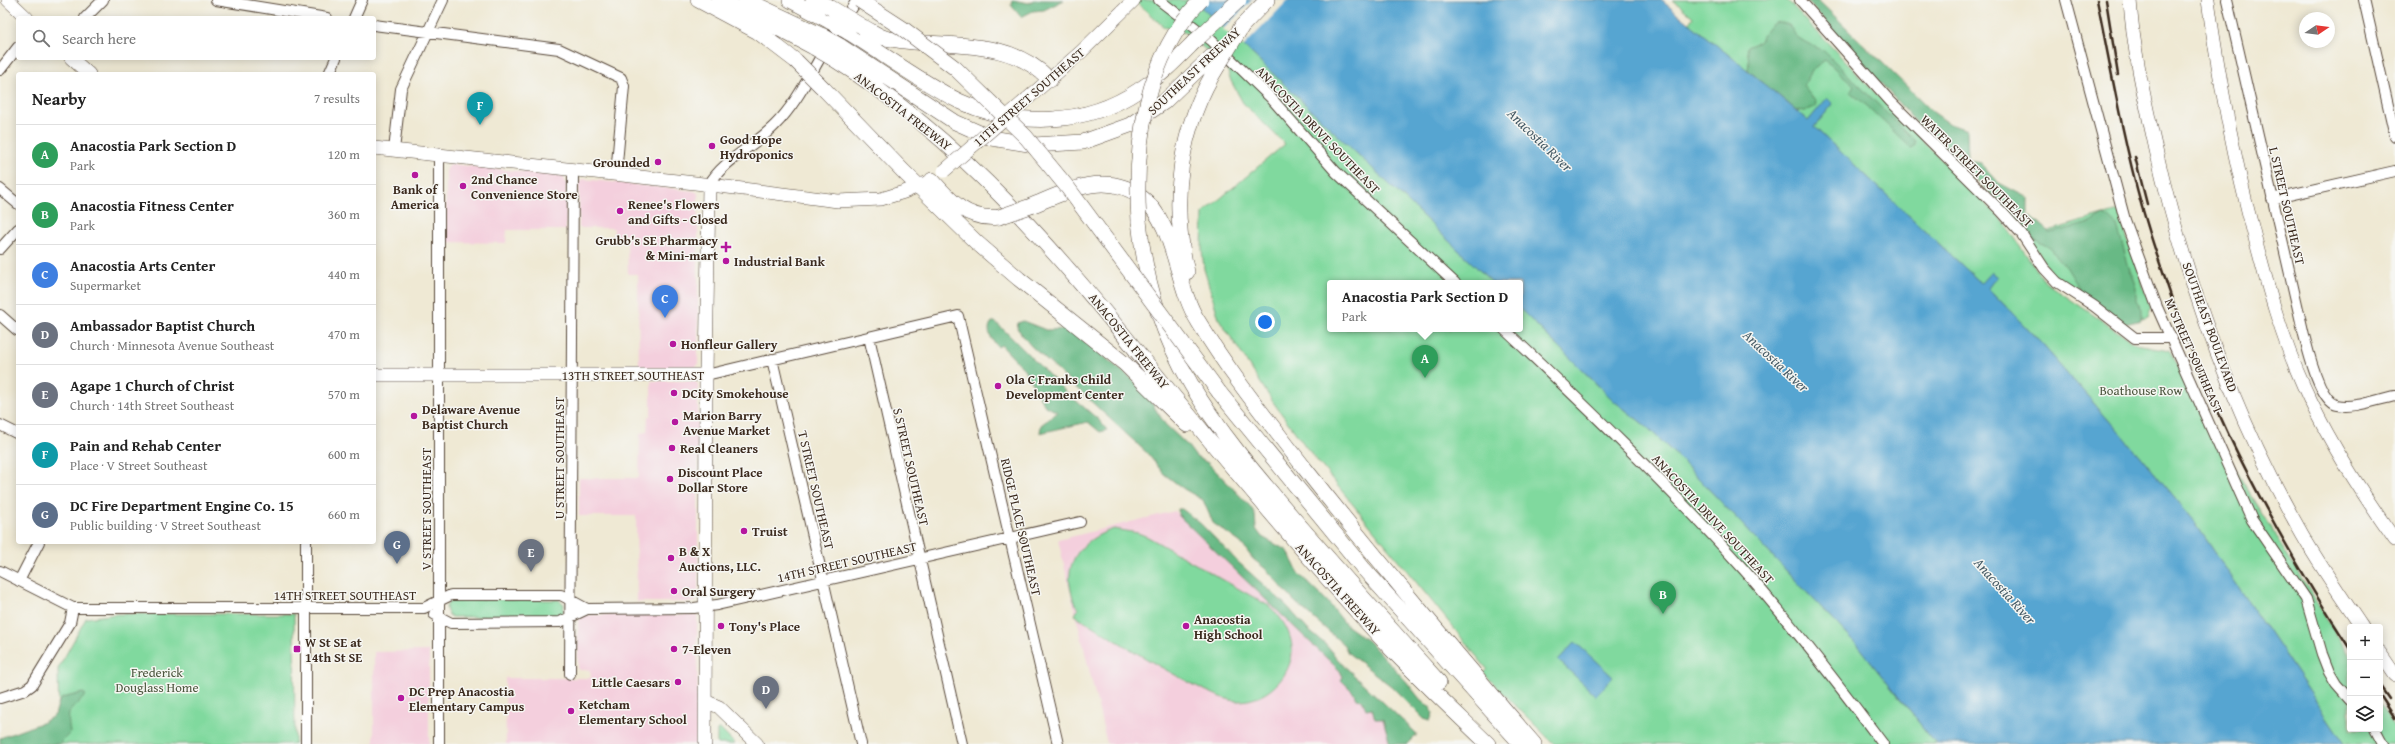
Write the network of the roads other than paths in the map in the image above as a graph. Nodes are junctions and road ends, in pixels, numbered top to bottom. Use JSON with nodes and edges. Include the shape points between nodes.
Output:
{"nodes":[{"id":1,"x":8,"y":0,"type":"edge"},
{"id":2,"x":103,"y":0,"type":"edge"},
{"id":3,"x":216,"y":0,"type":"edge"},
{"id":4,"x":362,"y":0,"type":"edge"},
{"id":5,"x":442,"y":0,"type":"edge"},
{"id":6,"x":698,"y":0,"type":"edge"},
{"id":7,"x":719,"y":0,"type":"edge"},
{"id":8,"x":746,"y":0,"type":"edge"},
{"id":9,"x":790,"y":0,"type":"edge"},
{"id":10,"x":813,"y":0,"type":"edge"},
{"id":11,"x":858,"y":0,"type":"edge"},
{"id":12,"x":1134,"y":0,"type":"edge"},
{"id":13,"x":1159,"y":0,"type":"edge"},
{"id":14,"x":1201,"y":0,"type":"edge"},
{"id":15,"x":1238,"y":0,"type":"edge"},
{"id":16,"x":1267,"y":0,"type":"edge"},
{"id":17,"x":1800,"y":0,"type":"edge"},
{"id":18,"x":2066,"y":0,"type":"edge"},
{"id":19,"x":2130,"y":0,"type":"edge"},
{"id":20,"x":2208,"y":0,"type":"edge"},
{"id":21,"x":2227,"y":0,"type":"edge"},
{"id":22,"x":2364,"y":0,"type":"edge"},
{"id":23,"x":25,"y":16,"type":"edge"},
{"id":24,"x":86,"y":16,"type":"edge"},
{"id":25,"x":315,"y":16,"type":"edge"},
{"id":26,"x":355,"y":16,"type":"edge"},
{"id":27,"x":376,"y":26,"type":"edge"},
{"id":28,"x":428,"y":34,"type":"junction"},
{"id":29,"x":819,"y":42,"type":"junction"},
{"id":30,"x":16,"y":50,"type":"edge"},
{"id":31,"x":836,"y":52,"type":"junction"},
{"id":32,"x":73,"y":60,"type":"edge"},
{"id":33,"x":335,"y":60,"type":"edge"},
{"id":34,"x":1214,"y":60,"type":"junction"},
{"id":35,"x":0,"y":70,"type":"edge"},
{"id":36,"x":87,"y":72,"type":"edge"},
{"id":37,"x":330,"y":72,"type":"edge"},
{"id":38,"x":1050,"y":80,"type":"junction"},
{"id":39,"x":2395,"y":136,"type":"edge"},
{"id":40,"x":376,"y":148,"type":"edge"},
{"id":41,"x":394,"y":150,"type":"junction"},
{"id":42,"x":439,"y":155,"type":"junction"},
{"id":43,"x":573,"y":170,"type":"junction"},
{"id":44,"x":2395,"y":171,"type":"edge"},
{"id":45,"x":616,"y":174,"type":"junction"},
{"id":46,"x":925,"y":183,"type":"junction"},
{"id":47,"x":709,"y":184,"type":"junction"},
{"id":48,"x":0,"y":189,"type":"edge"},
{"id":49,"x":2272,"y":199,"type":"junction"},
{"id":50,"x":16,"y":202,"type":"edge"},
{"id":51,"x":16,"y":231,"type":"edge"},
{"id":52,"x":0,"y":249,"type":"edge"},
{"id":53,"x":1452,"y":280,"type":"edge"},
{"id":54,"x":0,"y":315,"type":"edge"},
{"id":55,"x":958,"y":316,"type":"joint"},
{"id":56,"x":16,"y":329,"type":"edge"},
{"id":57,"x":1507,"y":332,"type":"edge"},
{"id":58,"x":869,"y":337,"type":"junction"},
{"id":59,"x":2172,"y":338,"type":"junction"},
{"id":60,"x":772,"y":358,"type":"junction"},
{"id":61,"x":1227,"y":364,"type":"junction"},
{"id":62,"x":376,"y":375,"type":"edge"},
{"id":63,"x":439,"y":375,"type":"junction"},
{"id":64,"x":572,"y":375,"type":"junction"},
{"id":65,"x":706,"y":375,"type":"junction"},
{"id":66,"x":2395,"y":396,"type":"edge"},
{"id":67,"x":0,"y":425,"type":"edge"},
{"id":68,"x":16,"y":433,"type":"edge"},
{"id":69,"x":1262,"y":503,"type":"junction"},
{"id":70,"x":1080,"y":522,"type":"dead end"},
{"id":71,"x":1010,"y":538,"type":"junction"},
{"id":72,"x":2395,"y":540,"type":"edge"},
{"id":73,"x":38,"y":544,"type":"edge"},
{"id":74,"x":306,"y":544,"type":"edge"},
{"id":75,"x":919,"y":559,"type":"junction"},
{"id":76,"x":0,"y":571,"type":"edge"},
{"id":77,"x":19,"y":581,"type":"junction"},
{"id":78,"x":824,"y":581,"type":"junction"},
{"id":79,"x":571,"y":599,"type":"junction"},
{"id":80,"x":439,"y":601,"type":"junction"},
{"id":81,"x":706,"y":607,"type":"junction"},
{"id":82,"x":73,"y":608,"type":"junction"},
{"id":83,"x":307,"y":608,"type":"junction"},
{"id":84,"x":424,"y":608,"type":"junction"},
{"id":85,"x":587,"y":609,"type":"junction"},
{"id":86,"x":439,"y":616,"type":"junction"},
{"id":87,"x":570,"y":618,"type":"junction"},
{"id":88,"x":2360,"y":624,"type":"edge"},
{"id":89,"x":2383,"y":657,"type":"edge"},
{"id":90,"x":570,"y":674,"type":"dead end"},
{"id":91,"x":2395,"y":675,"type":"edge"},
{"id":92,"x":2347,"y":697,"type":"edge"},
{"id":93,"x":0,"y":698,"type":"edge"},
{"id":94,"x":705,"y":701,"type":"junction"},
{"id":95,"x":2377,"y":732,"type":"edge"},
{"id":96,"x":306,"y":744,"type":"edge"},
{"id":97,"x":439,"y":744,"type":"edge"},
{"id":98,"x":705,"y":744,"type":"edge"},
{"id":99,"x":757,"y":744,"type":"edge"},
{"id":100,"x":861,"y":744,"type":"edge"},
{"id":101,"x":962,"y":744,"type":"edge"},
{"id":102,"x":1058,"y":744,"type":"edge"},
{"id":103,"x":1488,"y":744,"type":"edge"},
{"id":104,"x":1494,"y":744,"type":"edge"},
{"id":105,"x":1521,"y":744,"type":"edge"},
{"id":106,"x":1534,"y":744,"type":"edge"},
{"id":107,"x":1883,"y":744,"type":"edge"},
{"id":108,"x":2383,"y":744,"type":"edge"}],
"edges":[{"from":1,"to":23,"type":"main road"},
{"from":2,"to":24,"type":"street"},
{"from":3,"to":25,"type":"street"},
{"from":4,"to":26,"type":"street"},
{"from":5,"to":28,"type":"street"},
{"from":6,"to":46,"type":"highway","bridge":true,"via":[[758,32],[796,61]]},
{"from":7,"to":29,"type":"highway","name":"ANACOSTIA FREEWAY"},
{"from":8,"to":29,"type":"highway"},
{"from":9,"to":15,"type":"highway","name":"SOUTHEAST FREEWAY","bridge":true,"via":[[848,32],[959,101],[1002,116],[1038,120],[1078,116],[1117,103],[1152,81]]},
{"from":10,"to":38,"type":"highway","bridge":true,"via":[[883,37],[957,44],[1006,52],[1036,68]]},
{"from":11,"to":47,"type":"street","via":[[786,114],[722,169]]},
{"from":11,"to":105,"type":"highway","bridge":true,"via":[[902,28],[950,64],[980,90],[1026,137],[1068,188],[1219,392],[1363,568]]},
{"from":12,"to":38,"type":"main road","name":"11TH STREET SOUTHEAST"},
{"from":13,"to":53,"type":"street","name":"ANACOSTIA DRIVE SOUTHEAST","via":[[1210,40],[1271,98],[1336,172]]},
{"from":14,"to":104,"type":"highway","bridge":true,"via":[[1171,39],[1153,84],[1144,124],[1140,156],[1139,221],[1148,278],[1160,320],[1180,367],[1204,408],[1250,467]]},
{"from":16,"to":34,"type":"highway","name":"SOUTHEAST FREEWAY","bridge":true},
{"from":17,"to":59,"type":"street","name":"WATER STREET SOUTHEAST","via":[[1890,102],[2021,232],[2044,268],[2057,282],[2094,306],[2135,338]]},
{"from":18,"to":59,"type":"street","name":"M STREET SOUTHEAST","via":[[2125,220],[2157,307]]},
{"from":19,"to":88,"type":"main road","name":"SOUTHEAST BOULEVARD","via":[[2140,72],[2159,164],[2181,247],[2208,329],[2239,406],[2282,497],[2316,558]]},
{"from":20,"to":72,"type":"main road","via":[[2239,178],[2282,331],[2318,416]]},
{"from":21,"to":49,"type":"street","name":"L STREET SOUTHEAST"},
{"from":22,"to":39,"type":"street"},
{"from":27,"to":28,"type":"street"},
{"from":28,"to":41,"type":"street","via":[[401,89]]},
{"from":28,"to":45,"type":"street","via":[[559,49],[621,78],[624,86]]},
{"from":29,"to":31,"type":"highway","name":"ANACOSTIA FREEWAY","bridge":true},
{"from":30,"to":35,"type":"street"},
{"from":31,"to":34,"type":"highway","name":"SOUTHEAST FREEWAY","via":[[955,122],[991,138],[1034,145],[1083,142],[1130,125],[1164,102]]},
{"from":31,"to":69,"type":"highway","name":"ANACOSTIA FREEWAY","via":[[922,122],[1011,204],[1095,298]]},
{"from":32,"to":36,"type":"main road"},
{"from":33,"to":37,"type":"street"},
{"from":34,"to":61,"type":"highway","via":[[1188,130],[1180,170],[1178,210],[1183,255],[1194,299],[1210,336]]},
{"from":38,"to":46,"type":"main road","name":"11TH STREET SOUTHEAST","bridge":true,"via":[[944,171]]},
{"from":40,"to":41,"type":"main road","name":"11TH STREET SOUTHEAST"},
{"from":41,"to":42,"type":"main road","name":"11TH STREET SOUTHEAST"},
{"from":42,"to":43,"type":"main road","name":"11TH STREET SOUTHEAST"},
{"from":42,"to":63,"type":"street","name":"V STREET SOUTHEAST"},
{"from":43,"to":45,"type":"main road","name":"11TH STREET SOUTHEAST"},
{"from":43,"to":64,"type":"street","name":"U STREET SOUTHEAST"},
{"from":44,"to":49,"type":"street"},
{"from":45,"to":47,"type":"main road","name":"11TH STREET SOUTHEAST"},
{"from":46,"to":47,"type":"main road","name":"11TH STREET SOUTHEAST","via":[[894,195],[864,201],[825,200]]},
{"from":46,"to":61,"type":"highway","bridge":true,"via":[[964,211],[981,216],[999,216],[1079,187],[1098,184],[1120,186],[1144,199],[1155,211],[1164,228],[1191,310]]},
{"from":46,"to":69,"type":"highway","via":[[991,256],[1125,364]]},
{"from":47,"to":65,"type":"main road"},
{"from":48,"to":50,"type":"street"},
{"from":49,"to":66,"type":"street","name":"L STREET SOUTHEAST","via":[[2312,364],[2328,400],[2341,406]]},
{"from":51,"to":52,"type":"street"},
{"from":54,"to":56,"type":"street"},
{"from":55,"to":58,"type":"street","name":"13TH STREET SOUTHEAST"},
{"from":55,"to":71,"type":"street","name":"RIDGE PLACE SOUTHEAST"},
{"from":57,"to":107,"type":"street","name":"ANACOSTIA DRIVE SOUTHEAST","via":[[1618,438],[1745,571],[1803,640]]},
{"from":58,"to":60,"type":"street","name":"13TH STREET SOUTHEAST"},
{"from":58,"to":75,"type":"street","name":"S STREET SOUTHEAST"},
{"from":59,"to":92,"type":"street","name":"M STREET SOUTHEAST","via":[[2252,520],[2306,599],[2324,660],[2336,684]]},
{"from":60,"to":65,"type":"street","name":"13TH STREET SOUTHEAST"},
{"from":60,"to":78,"type":"street","name":"T STREET SOUTHEAST"},
{"from":61,"to":106,"type":"highway","via":[[1360,537]]},
{"from":62,"to":63,"type":"main road","name":"13TH STREET SOUTHEAST"},
{"from":63,"to":64,"type":"main road","name":"13TH STREET SOUTHEAST"},
{"from":63,"to":80,"type":"street","name":"V STREET SOUTHEAST"},
{"from":64,"to":65,"type":"main road","name":"13TH STREET SOUTHEAST"},
{"from":64,"to":79,"type":"street","name":"U STREET SOUTHEAST"},
{"from":65,"to":81,"type":"main road"},
{"from":67,"to":68,"type":"street"},
{"from":69,"to":103,"type":"highway","name":"ANACOSTIA FREEWAY","via":[[1386,642]]},
{"from":70,"to":71,"type":"street","name":"14TH STREET SOUTHEAST"},
{"from":71,"to":75,"type":"street","name":"14TH STREET SOUTHEAST"},
{"from":71,"to":102,"type":"street","name":"RIDGE PLACE SOUTHEAST"},
{"from":73,"to":77,"type":"street"},
{"from":74,"to":83,"type":"street"},
{"from":75,"to":78,"type":"street","name":"14TH STREET SOUTHEAST"},
{"from":75,"to":101,"type":"street","name":"S STREET SOUTHEAST"},
{"from":76,"to":77,"type":"street"},
{"from":77,"to":82,"type":"street"},
{"from":78,"to":81,"type":"street","name":"14TH STREET SOUTHEAST"},
{"from":78,"to":100,"type":"street","name":"T STREET SOUTHEAST"},
{"from":79,"to":80,"type":"street","name":"14TH STREET SOUTHEAST","via":[[561,595],[451,594]]},
{"from":79,"to":85,"type":"street","name":"14TH STREET SOUTHEAST"},
{"from":79,"to":87,"type":"street","name":"U STREET SOUTHEAST"},
{"from":80,"to":84,"type":"street","name":"14TH STREET SOUTHEAST"},
{"from":80,"to":86,"type":"street","name":"V STREET SOUTHEAST"},
{"from":81,"to":85,"type":"street","name":"14TH STREET SOUTHEAST"},
{"from":81,"to":94,"type":"main road"},
{"from":82,"to":83,"type":"street","name":"14TH STREET SOUTHEAST"},
{"from":82,"to":93,"type":"street","via":[[70,623],[32,685]]},
{"from":83,"to":84,"type":"street","name":"14TH STREET SOUTHEAST"},
{"from":83,"to":96,"type":"street"},
{"from":84,"to":86,"type":"street"},
{"from":85,"to":87,"type":"street"},
{"from":86,"to":87,"type":"street","via":[[451,623],[560,622]]},
{"from":86,"to":97,"type":"street","name":"V STREET SOUTHEAST"},
{"from":87,"to":90,"type":"street","name":"U STREET SOUTHEAST"},
{"from":89,"to":91,"type":"main road"},
{"from":94,"to":98,"type":"main road"},
{"from":94,"to":99,"type":"main road","via":[[719,707]]},
{"from":95,"to":108,"type":"street"}]}
